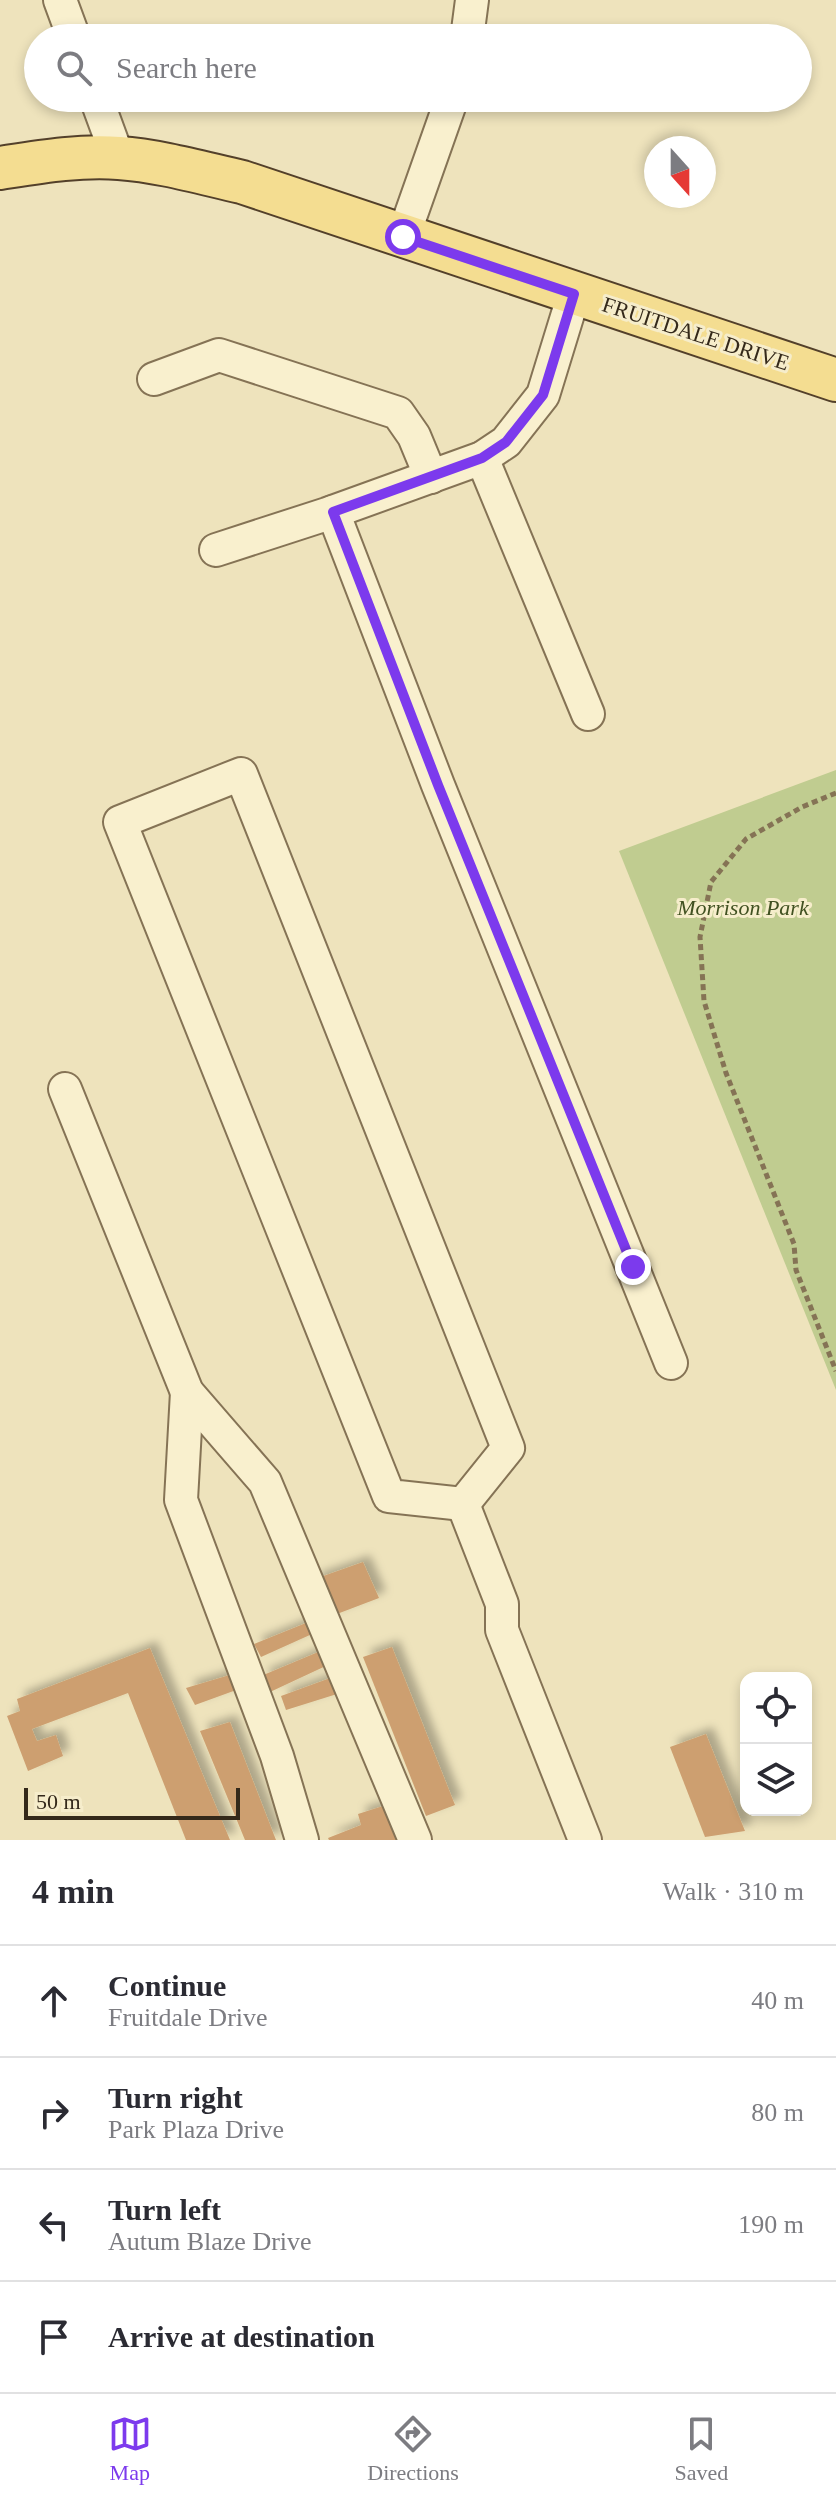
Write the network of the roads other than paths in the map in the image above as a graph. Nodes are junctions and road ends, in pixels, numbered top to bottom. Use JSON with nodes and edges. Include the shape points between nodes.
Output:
{"nodes":[{"id":1,"x":60,"y":0,"type":"edge"},
{"id":2,"x":472,"y":0,"type":"edge"},
{"id":3,"x":69,"y":24,"type":"edge"},
{"id":4,"x":469,"y":24,"type":"edge"},
{"id":5,"x":101,"y":112,"type":"edge"},
{"id":6,"x":447,"y":112,"type":"edge"},
{"id":7,"x":118,"y":158,"type":"junction"},
{"id":8,"x":0,"y":168,"type":"edge"},
{"id":9,"x":403,"y":237,"type":"junction"},
{"id":10,"x":574,"y":294,"type":"junction"},
{"id":11,"x":154,"y":379,"type":"dead end"},
{"id":12,"x":836,"y":380,"type":"edge"},
{"id":13,"x":482,"y":458,"type":"junction"},
{"id":14,"x":431,"y":477,"type":"junction"},
{"id":15,"x":333,"y":512,"type":"junction"},
{"id":16,"x":216,"y":550,"type":"dead end"},
{"id":17,"x":588,"y":714,"type":"dead end"},
{"id":18,"x":65,"y":1089,"type":"dead end"},
{"id":19,"x":671,"y":1363,"type":"dead end"},
{"id":20,"x":187,"y":1392,"type":"junction"},
{"id":21,"x":463,"y":1504,"type":"junction"},
{"id":22,"x":302,"y":1840,"type":"edge"},
{"id":23,"x":415,"y":1840,"type":"edge"},
{"id":24,"x":585,"y":1840,"type":"edge"}],
"edges":[{"from":1,"to":3,"type":"street"},
{"from":2,"to":4,"type":"street"},
{"from":5,"to":7,"type":"street"},
{"from":6,"to":9,"type":"street"},
{"from":7,"to":8,"type":"main road","name":"FRUITDALE DRIVE"},
{"from":7,"to":9,"type":"main road","name":"FRUITDALE DRIVE","via":[[242,182]]},
{"from":9,"to":10,"type":"main road","name":"FRUITDALE DRIVE"},
{"from":10,"to":12,"type":"main road","name":"FRUITDALE DRIVE"},
{"from":10,"to":13,"type":"street","via":[[543,395],[506,442]]},
{"from":11,"to":14,"type":"street","via":[[219,355],[398,413]]},
{"from":13,"to":14,"type":"street"},
{"from":13,"to":17,"type":"street"},
{"from":14,"to":15,"type":"street"},
{"from":15,"to":16,"type":"street"},
{"from":15,"to":19,"type":"street"},
{"from":18,"to":20,"type":"street"},
{"from":20,"to":22,"type":"street","via":[[181,1500],[277,1756]]},
{"from":20,"to":23,"type":"street","via":[[265,1482]]},
{"from":21,"to":21,"type":"street","via":[[508,1448],[241,774],[120,822],[389,1496]]},
{"from":21,"to":24,"type":"street","via":[[502,1604],[502,1630]]}]}
